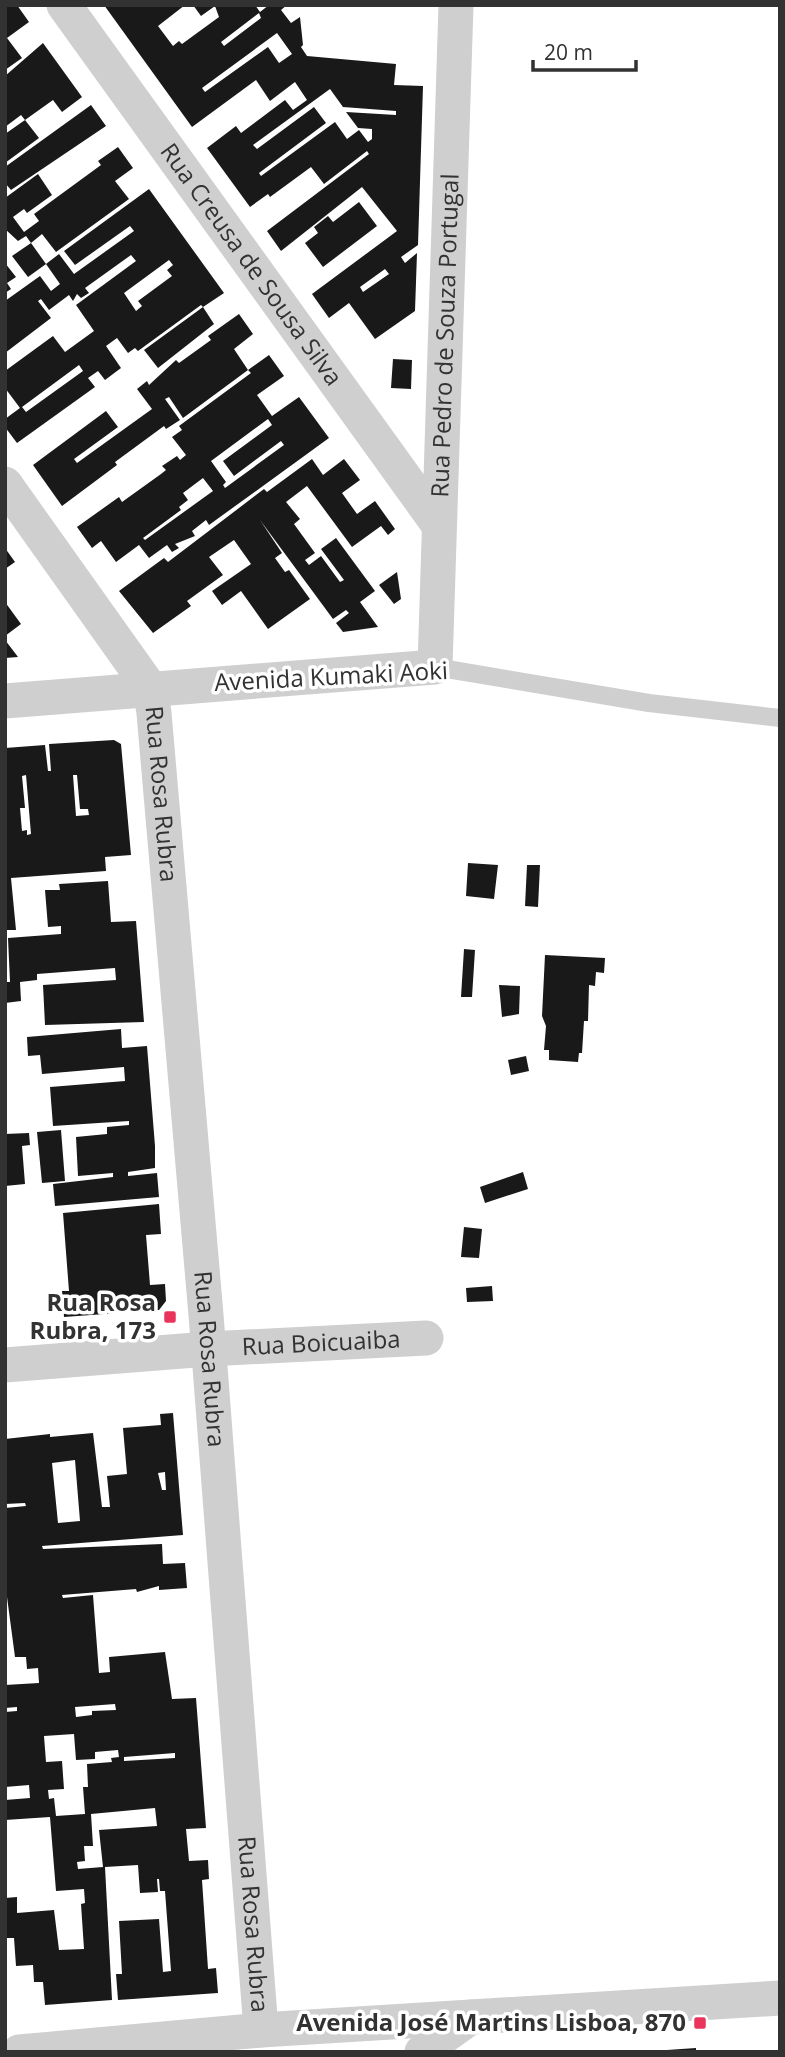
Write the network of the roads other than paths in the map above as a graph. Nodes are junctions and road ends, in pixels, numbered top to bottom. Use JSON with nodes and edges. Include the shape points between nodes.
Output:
{"nodes":[{"id":1,"x":64,"y":5,"type":"edge"},
{"id":2,"x":456,"y":5,"type":"edge"},
{"id":3,"x":5,"y":484,"type":"edge"},
{"id":4,"x":438,"y":524,"type":"junction"},
{"id":5,"x":435,"y":667,"type":"junction"},
{"id":6,"x":150,"y":688,"type":"junction"},
{"id":7,"x":5,"y":701,"type":"edge"},
{"id":8,"x":780,"y":718,"type":"edge"},
{"id":9,"x":426,"y":1338,"type":"dead end"},
{"id":10,"x":208,"y":1349,"type":"junction"},
{"id":11,"x":5,"y":1365,"type":"edge"},
{"id":12,"x":780,"y":1998,"type":"edge"},
{"id":13,"x":471,"y":2017,"type":"junction"},
{"id":14,"x":261,"y":2031,"type":"junction"},
{"id":15,"x":19,"y":2052,"type":"edge"},
{"id":16,"x":422,"y":2052,"type":"edge"}],
"edges":[{"from":1,"to":4,"type":"street","name":"Rua Creusa de Sousa Silva"},
{"from":2,"to":4,"type":"street","name":"Rua Pedro de Souza Portugal"},
{"from":3,"to":6,"type":"street"},
{"from":4,"to":5,"type":"street","name":"Rua Pedro de Souza Portugal"},
{"from":5,"to":6,"type":"street","name":"Avenida Kumaki Aoki"},
{"from":5,"to":8,"type":"lane","name":"Avenida Kumaki Aoki","via":[[649,703]]},
{"from":6,"to":7,"type":"street","name":"Avenida Kumaki Aoki"},
{"from":6,"to":10,"type":"street","name":"Rua Rosa Rubra"},
{"from":9,"to":10,"type":"street","name":"Rua Boicuaiba"},
{"from":10,"to":11,"type":"street","name":"Rua Boicuaiba"},
{"from":10,"to":14,"type":"street","name":"Rua Rosa Rubra"},
{"from":12,"to":13,"type":"street"},
{"from":13,"to":14,"type":"street"},
{"from":13,"to":16,"type":"street"},
{"from":14,"to":15,"type":"street"}]}
